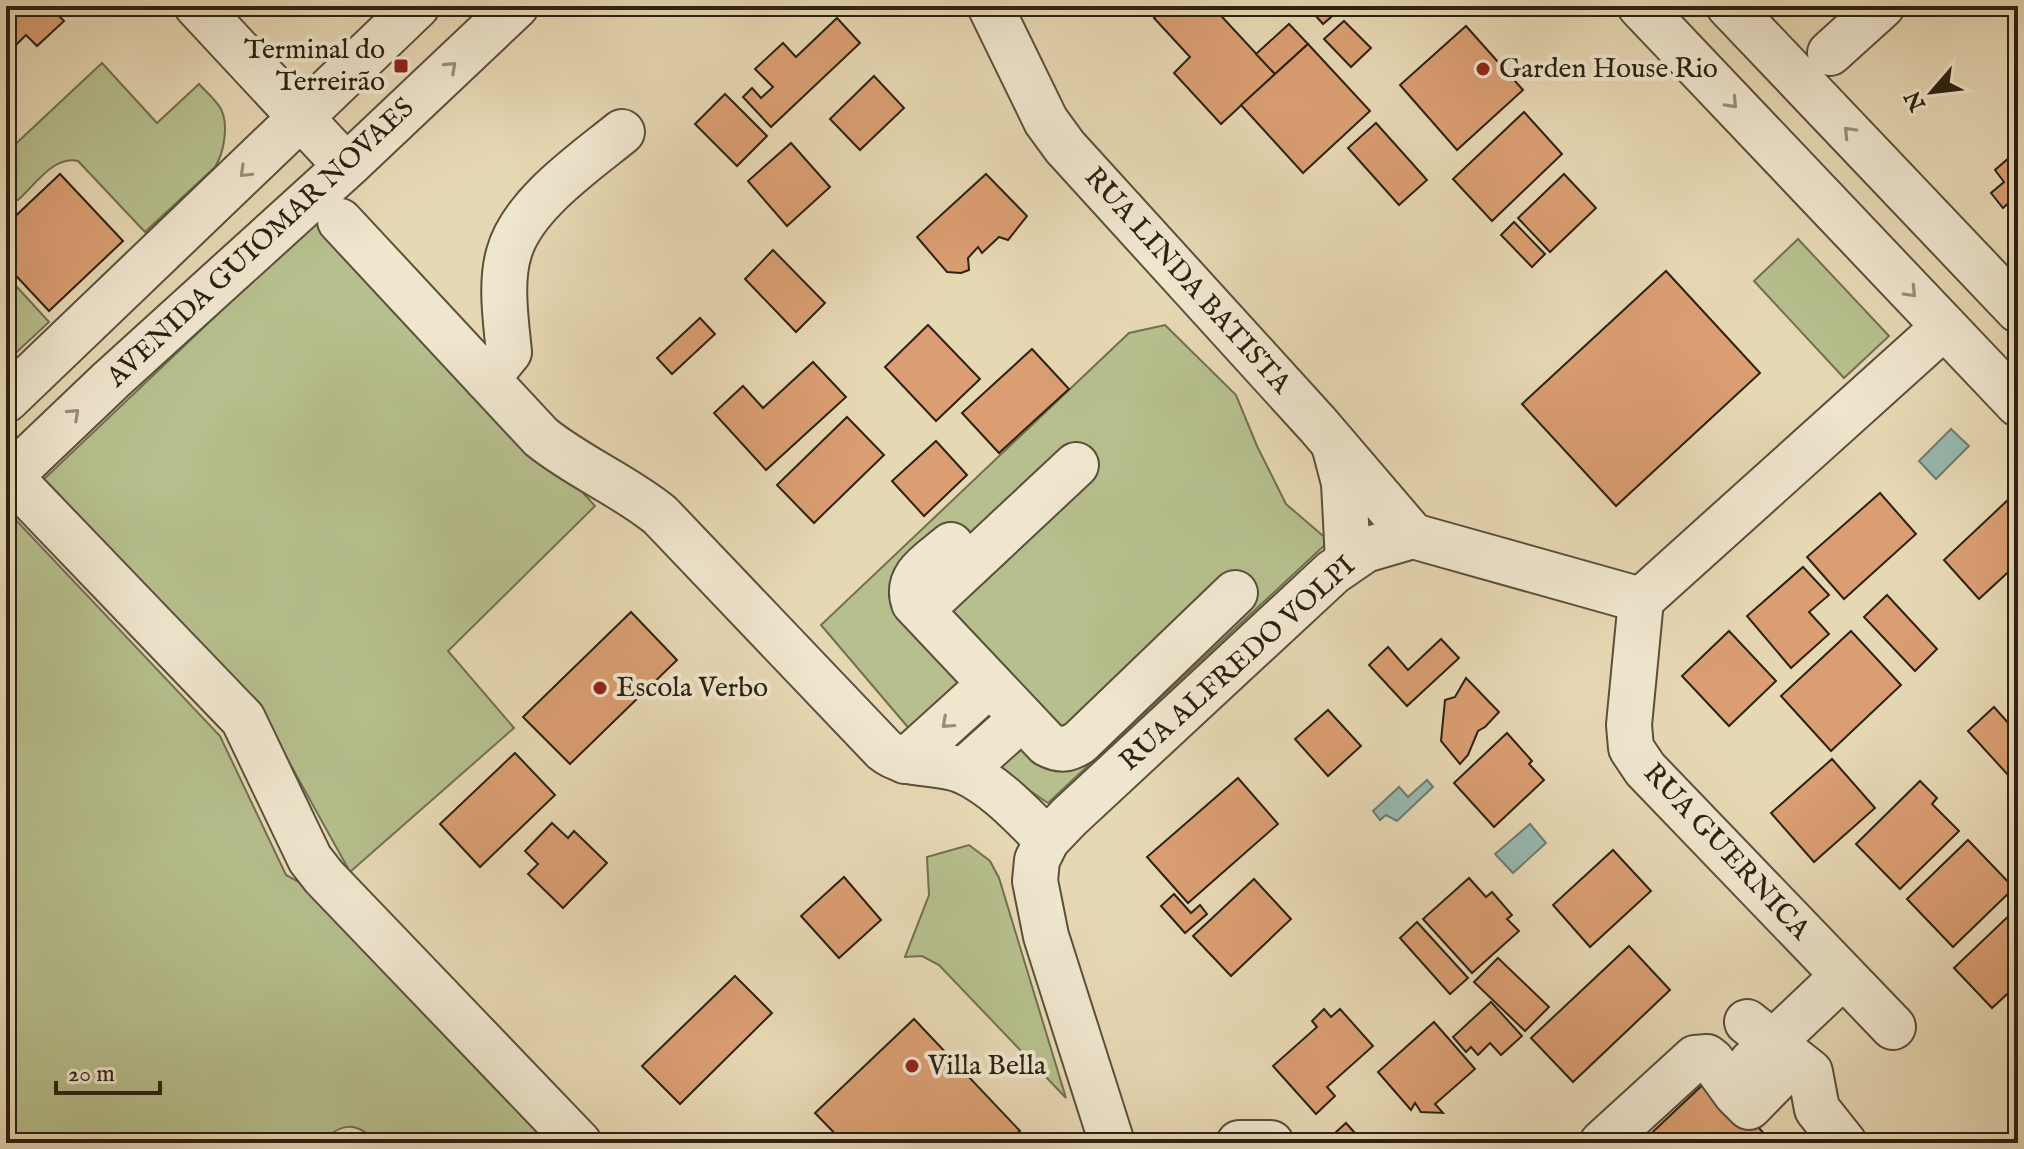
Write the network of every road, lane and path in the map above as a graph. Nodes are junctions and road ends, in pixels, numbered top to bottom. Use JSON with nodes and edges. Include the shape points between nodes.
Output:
{"nodes":[{"id":1,"x":197,"y":6,"type":"edge"},
{"id":2,"x":417,"y":6,"type":"edge"},
{"id":3,"x":516,"y":6,"type":"edge"},
{"id":4,"x":990,"y":6,"type":"edge"},
{"id":5,"x":1640,"y":6,"type":"edge"},
{"id":6,"x":1729,"y":6,"type":"edge"},
{"id":7,"x":1882,"y":6,"type":"edge"},
{"id":8,"x":1830,"y":53,"type":"dead end"},
{"id":9,"x":301,"y":118,"type":"junction"},
{"id":10,"x":622,"y":132,"type":"dead end"},
{"id":11,"x":346,"y":166,"type":"junction"},
{"id":12,"x":1892,"y":177,"type":"junction"},
{"id":13,"x":340,"y":221,"type":"dead end"},
{"id":14,"x":1846,"y":224,"type":"junction"},
{"id":15,"x":2018,"y":310,"type":"edge"},
{"id":16,"x":1944,"y":327,"type":"junction"},
{"id":17,"x":487,"y":379,"type":"junction"},
{"id":18,"x":6,"y":400,"type":"edge"},
{"id":19,"x":2018,"y":404,"type":"edge"},
{"id":20,"x":1334,"y":443,"type":"junction"},
{"id":21,"x":1076,"y":465,"type":"dead end"},
{"id":22,"x":14,"y":484,"type":"edge"},
{"id":23,"x":1413,"y":536,"type":"junction"},
{"id":24,"x":951,"y":545,"type":"dead end"},
{"id":25,"x":1348,"y":560,"type":"junction"},
{"id":26,"x":1235,"y":593,"type":"dead end"},
{"id":27,"x":1641,"y":600,"type":"junction"},
{"id":28,"x":920,"y":611,"type":"junction"},
{"id":29,"x":990,"y":684,"type":"junction"},
{"id":30,"x":1022,"y":718,"type":"junction"},
{"id":31,"x":905,"y":761,"type":"junction"},
{"id":32,"x":963,"y":771,"type":"junction"},
{"id":33,"x":1047,"y":840,"type":"junction"},
{"id":34,"x":1843,"y":976,"type":"junction"},
{"id":35,"x":1893,"y":1027,"type":"dead end"},
{"id":36,"x":1747,"y":1051,"type":"junction"},
{"id":37,"x":579,"y":1143,"type":"edge"},
{"id":38,"x":1112,"y":1143,"type":"edge"},
{"id":39,"x":1239,"y":1143,"type":"edge"},
{"id":40,"x":1271,"y":1143,"type":"edge"},
{"id":41,"x":1602,"y":1143,"type":"edge"},
{"id":42,"x":1844,"y":1143,"type":"edge"}],
"edges":[{"from":1,"to":9,"type":"street"},
{"from":2,"to":9,"type":"street"},
{"from":11,"to":3,"type":"street","name":"AVENIDA GUIOMAR NOVAES","one_way":true},
{"from":4,"to":20,"type":"street","name":"RUA LINDA BATISTA","via":[[1046,121],[1065,147]]},
{"from":5,"to":14,"type":"street","one_way":true},
{"from":12,"to":6,"type":"street","one_way":true},
{"from":7,"to":8,"type":"street"},
{"from":9,"to":11,"type":"street"},
{"from":9,"to":18,"type":"street","one_way":true},
{"from":10,"to":17,"type":"street","via":[[523,223],[508,253],[509,352]]},
{"from":22,"to":11,"type":"street","name":"AVENIDA GUIOMAR NOVAES","one_way":true,"via":[[111,380]]},
{"from":12,"to":14,"type":"street"},
{"from":12,"to":15,"type":"street"},
{"from":13,"to":17,"type":"street"},
{"from":14,"to":16,"type":"street","one_way":true},
{"from":16,"to":19,"type":"street"},
{"from":16,"to":27,"type":"street"},
{"from":17,"to":31,"type":"street","via":[[557,451],[660,515],[884,750]]},
{"from":20,"to":23,"type":"street","name":"RUA LINDA BATISTA"},
{"from":20,"to":25,"type":"street","via":[[1344,483]]},
{"from":21,"to":28,"type":"street"},
{"from":22,"to":37,"type":"street","via":[[243,719],[304,848],[324,877]]},
{"from":23,"to":25,"type":"street","name":"RUA ALFREDO VOLPI"},
{"from":23,"to":27,"type":"street"},
{"from":24,"to":28,"type":"street","via":[[911,584]]},
{"from":25,"to":33,"type":"street","name":"RUA ALFREDO VOLPI"},
{"from":26,"to":30,"type":"street","via":[[1072,747],[1047,744]]},
{"from":27,"to":34,"type":"street","name":"RUA GUERNICA","via":[[1631,748],[1645,769]]},
{"from":28,"to":29,"type":"street"},
{"from":29,"to":30,"type":"street"},
{"from":29,"to":31,"type":"street","one_way":true},
{"from":30,"to":32,"type":"street"},
{"from":31,"to":32,"type":"street"},
{"from":32,"to":33,"type":"street","via":[[1007,801]]},
{"from":33,"to":38,"type":"street","name":"RUA ALFREDO VOLPI","via":[[1037,860],[1040,913]]},
{"from":34,"to":35,"type":"street","name":"RUA GUERNICA"},
{"from":34,"to":36,"type":"street"},
{"from":36,"to":41,"type":"street","via":[[1695,1058]]},
{"from":36,"to":42,"type":"street","via":[[1810,1072],[1817,1109]]},
{"from":39,"to":40,"type":"street"}]}
